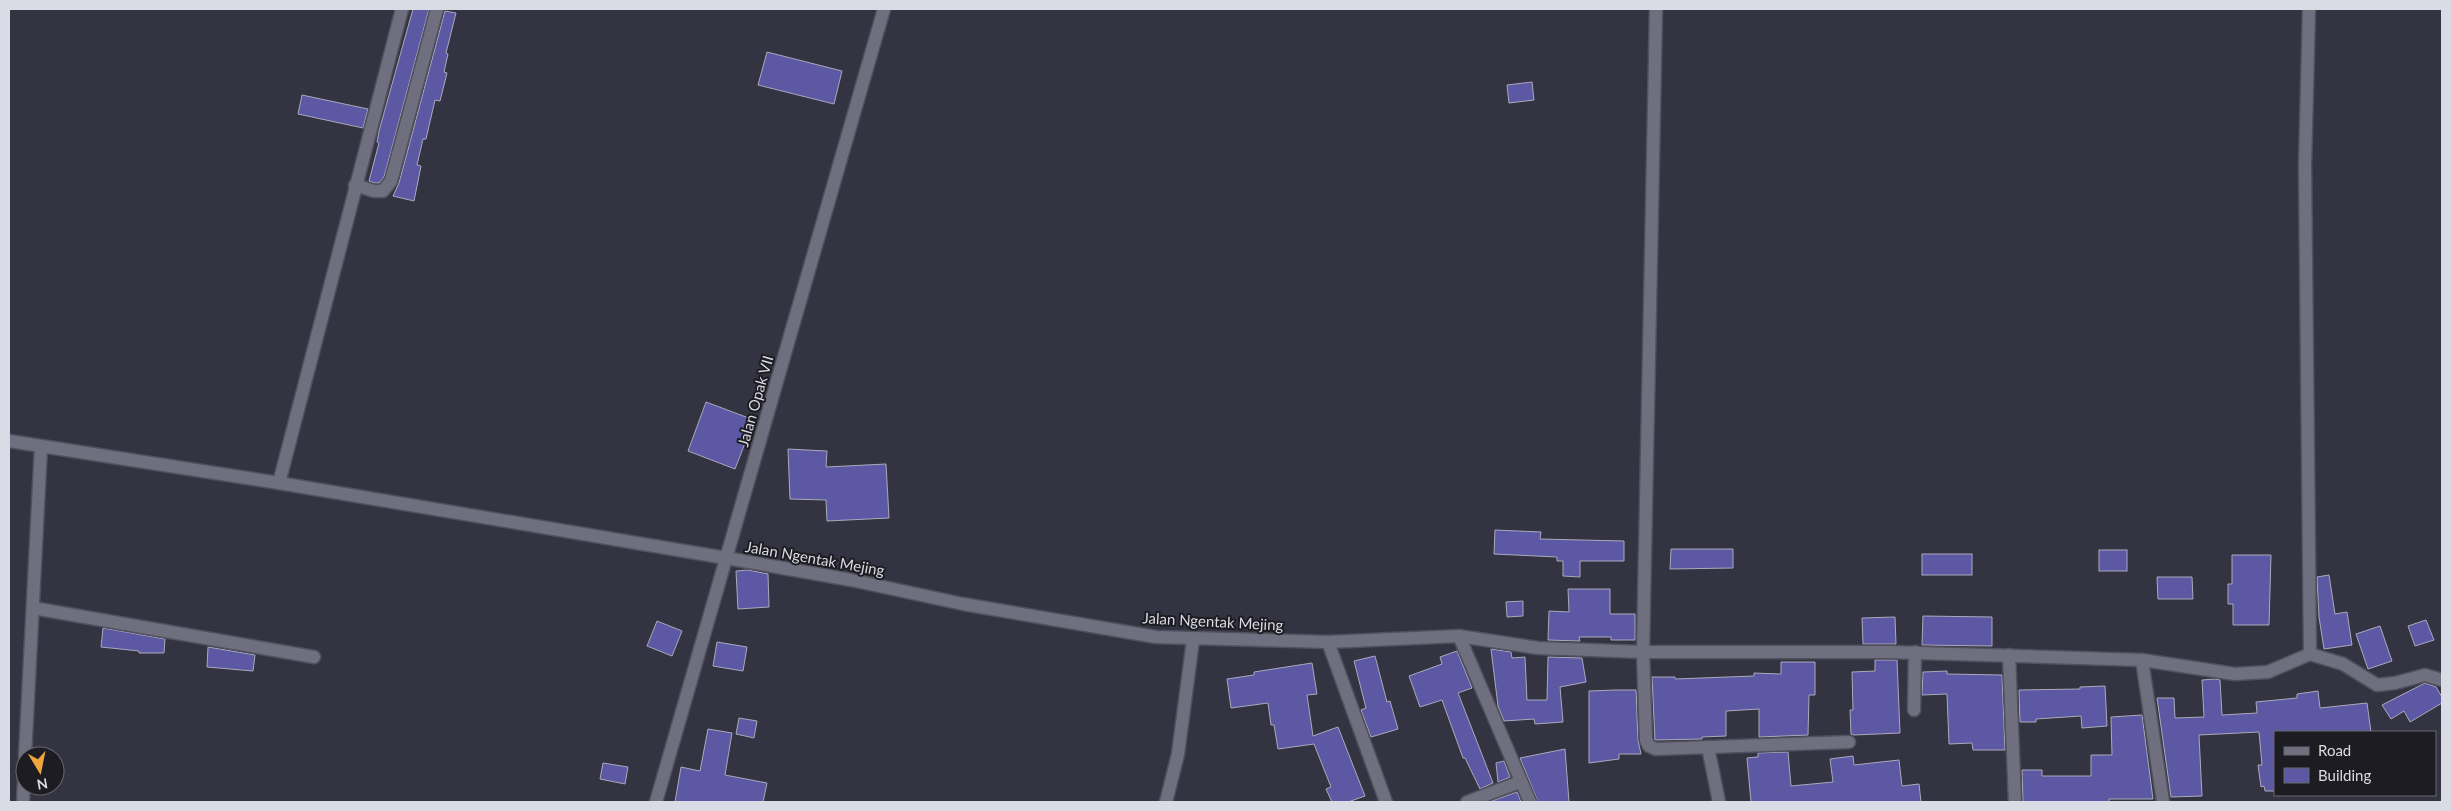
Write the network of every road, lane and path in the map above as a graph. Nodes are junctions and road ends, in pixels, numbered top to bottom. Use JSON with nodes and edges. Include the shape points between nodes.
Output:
{"nodes":[{"id":1,"x":402,"y":9,"type":"edge"},
{"id":2,"x":437,"y":9,"type":"edge"},
{"id":3,"x":884,"y":9,"type":"edge"},
{"id":4,"x":1656,"y":9,"type":"edge"},
{"id":5,"x":2309,"y":9,"type":"edge"},
{"id":6,"x":355,"y":185,"type":"junction"},
{"id":7,"x":9,"y":441,"type":"edge"},
{"id":8,"x":41,"y":447,"type":"junction"},
{"id":9,"x":279,"y":483,"type":"junction"},
{"id":10,"x":726,"y":558,"type":"junction"},
{"id":11,"x":33,"y":608,"type":"junction"},
{"id":12,"x":1459,"y":636,"type":"junction"},
{"id":13,"x":1193,"y":640,"type":"junction"},
{"id":14,"x":1328,"y":642,"type":"junction"},
{"id":15,"x":1643,"y":652,"type":"junction"},
{"id":16,"x":1914,"y":652,"type":"junction"},
{"id":17,"x":2310,"y":654,"type":"junction"},
{"id":18,"x":2008,"y":655,"type":"junction"},
{"id":19,"x":314,"y":657,"type":"dead end"},
{"id":20,"x":2142,"y":660,"type":"junction"},
{"id":21,"x":2442,"y":680,"type":"edge"},
{"id":22,"x":1914,"y":710,"type":"dead end"},
{"id":23,"x":1849,"y":742,"type":"dead end"},
{"id":24,"x":26,"y":746,"type":"edge"},
{"id":25,"x":1708,"y":747,"type":"junction"},
{"id":26,"x":1520,"y":782,"type":"junction"},
{"id":27,"x":656,"y":802,"type":"edge"},
{"id":28,"x":1166,"y":802,"type":"edge"},
{"id":29,"x":1386,"y":802,"type":"edge"},
{"id":30,"x":1467,"y":802,"type":"edge"},
{"id":31,"x":1530,"y":802,"type":"edge"},
{"id":32,"x":1719,"y":802,"type":"edge"},
{"id":33,"x":2015,"y":802,"type":"edge"},
{"id":34,"x":2163,"y":802,"type":"edge"}],
"edges":[{"from":1,"to":6,"type":"street"},
{"from":2,"to":6,"type":"street","via":[[392,180],[383,191]]},
{"from":3,"to":10,"type":"street","name":"Jalan Opak VII"},
{"from":4,"to":15,"type":"street"},
{"from":5,"to":17,"type":"street","via":[[2305,165]]},
{"from":6,"to":9,"type":"street"},
{"from":7,"to":8,"type":"street","name":"Jalan Ngentak Mejing"},
{"from":8,"to":9,"type":"street","name":"Jalan Ngentak Mejing"},
{"from":8,"to":11,"type":"street"},
{"from":9,"to":10,"type":"street","name":"Jalan Ngentak Mejing"},
{"from":10,"to":13,"type":"street","name":"Jalan Ngentak Mejing","via":[[1080,625]]},
{"from":10,"to":27,"type":"street","name":"Jalan Opak VII"},
{"from":11,"to":19,"type":"street"},
{"from":11,"to":24,"type":"street"},
{"from":12,"to":14,"type":"street","name":"Jalan Ngentak Mejing"},
{"from":12,"to":15,"type":"street","name":"Jalan Ngentak Mejing","via":[[1538,648]]},
{"from":12,"to":26,"type":"street"},
{"from":13,"to":14,"type":"street","name":"Jalan Ngentak Mejing"},
{"from":13,"to":28,"type":"street","via":[[1178,754]]},
{"from":14,"to":29,"type":"street"},
{"from":15,"to":16,"type":"street","name":"Jalan Ngentak Mejing"},
{"from":15,"to":25,"type":"street","via":[[1647,744],[1656,749]]},
{"from":16,"to":18,"type":"street","name":"Jalan Ngentak Mejing"},
{"from":16,"to":22,"type":"street"},
{"from":17,"to":20,"type":"street","name":"Jalan Ngentak Mejing","via":[[2268,672],[2235,674]]},
{"from":17,"to":21,"type":"street","via":[[2343,664],[2377,685],[2425,676]]},
{"from":18,"to":20,"type":"street","name":"Jalan Ngentak Mejing"},
{"from":18,"to":33,"type":"street"},
{"from":20,"to":34,"type":"street"},
{"from":23,"to":25,"type":"street"},
{"from":25,"to":32,"type":"street"},
{"from":26,"to":30,"type":"street"},
{"from":26,"to":31,"type":"street"}]}
